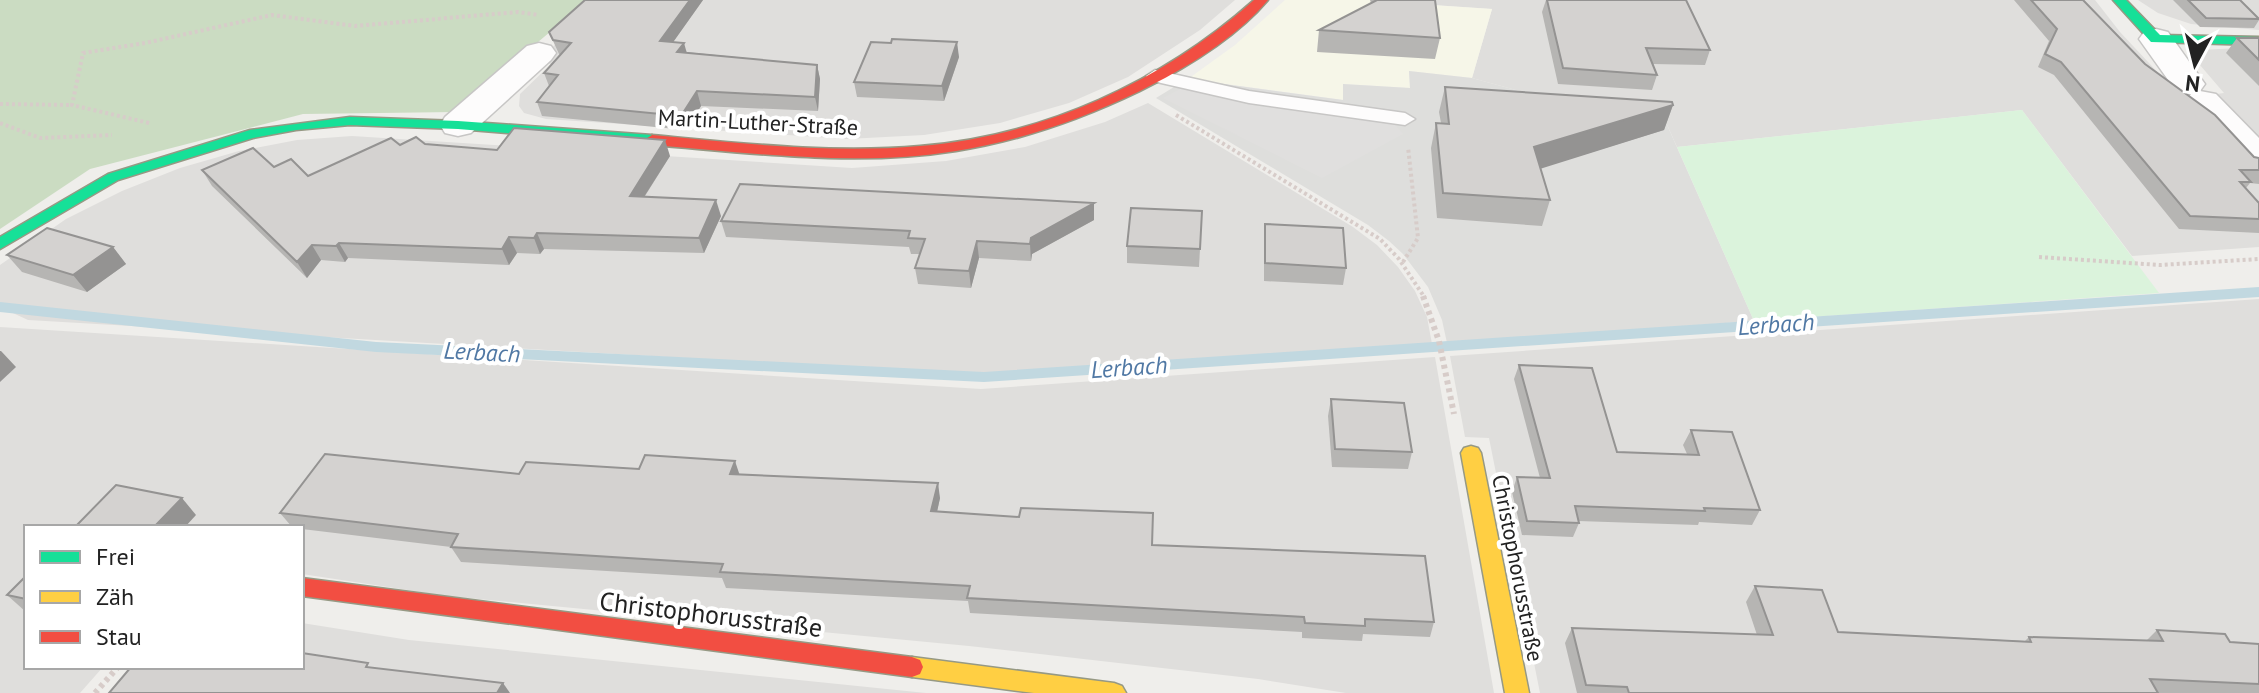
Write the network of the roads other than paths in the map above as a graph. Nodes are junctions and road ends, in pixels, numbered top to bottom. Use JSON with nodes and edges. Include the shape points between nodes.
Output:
{"nodes":[{"id":1,"x":1262,"y":0,"type":"edge"},
{"id":2,"x":2119,"y":0,"type":"edge"},
{"id":3,"x":2156,"y":39,"type":"junction"},
{"id":4,"x":2259,"y":41,"type":"edge"},
{"id":5,"x":539,"y":53,"type":"dead end"},
{"id":6,"x":1155,"y":76,"type":"junction"},
{"id":7,"x":1405,"y":119,"type":"road end"},
{"id":8,"x":458,"y":125,"type":"junction"},
{"id":9,"x":2259,"y":160,"type":"edge"},
{"id":10,"x":0,"y":244,"type":"edge"},
{"id":11,"x":1471,"y":453,"type":"dead end"},
{"id":12,"x":304,"y":587,"type":"edge"},
{"id":13,"x":1114,"y":693,"type":"edge"},
{"id":14,"x":1517,"y":693,"type":"edge"}],
"edges":[{"from":1,"to":6,"type":"street","name":"Martin-Luther-Straße","via":[[1216,40]]},
{"from":2,"to":3,"type":"street"},
{"from":3,"to":4,"type":"street"},
{"from":3,"to":9,"type":"street"},
{"from":5,"to":8,"type":"street"},
{"from":6,"to":7,"type":"lane","via":[[1249,97]]},
{"from":6,"to":8,"type":"street","name":"Martin-Luther-Straße","via":[[1007,138],[920,151],[813,153]]},
{"from":8,"to":10,"type":"street","name":"Martin-Luther-Straße","via":[[350,121],[250,134],[113,177]]},
{"from":11,"to":14,"type":"street","name":"Christophorusstraße"},
{"from":12,"to":13,"type":"street","name":"Christophorusstraße"}]}
